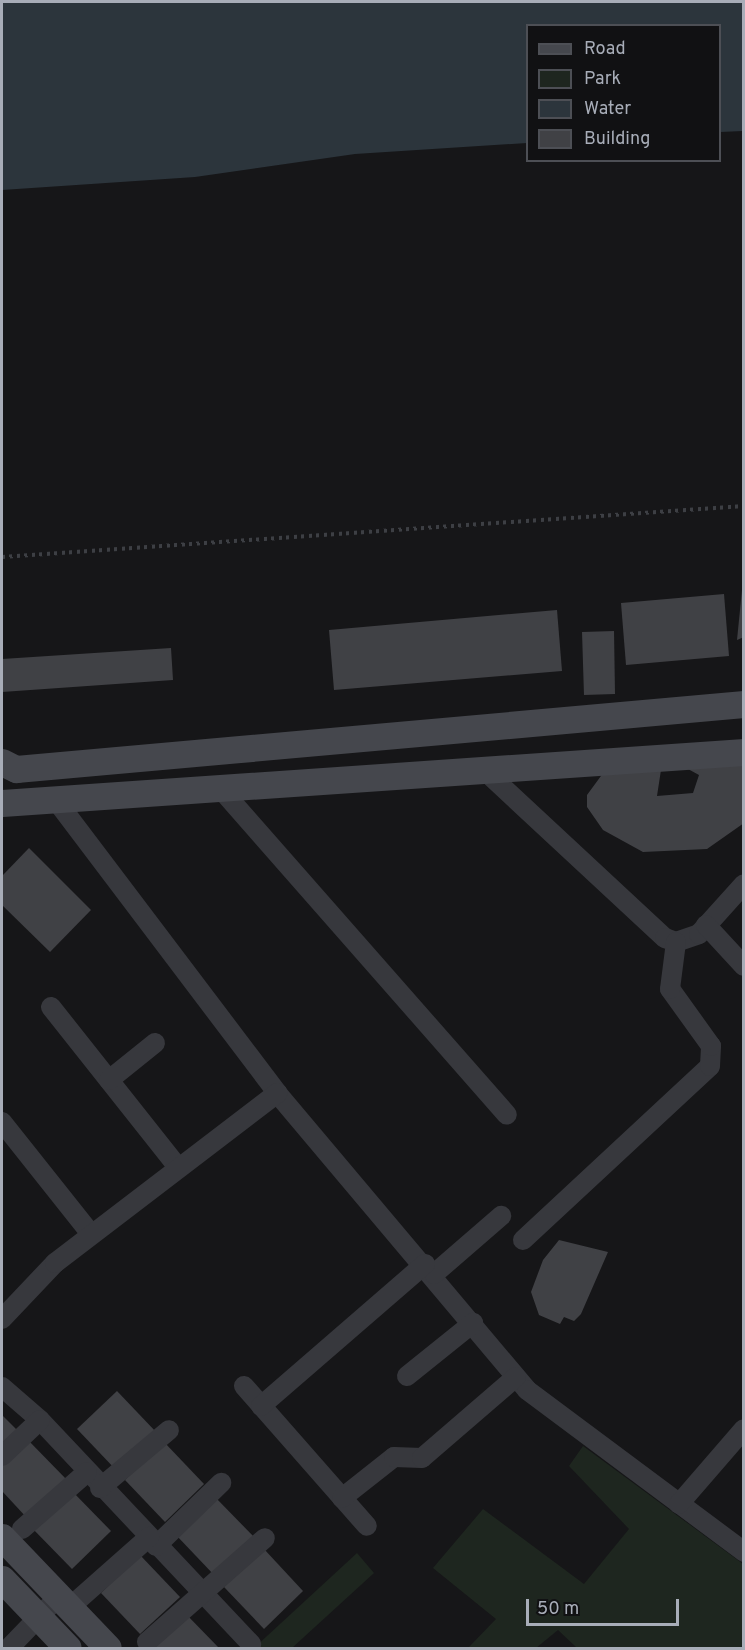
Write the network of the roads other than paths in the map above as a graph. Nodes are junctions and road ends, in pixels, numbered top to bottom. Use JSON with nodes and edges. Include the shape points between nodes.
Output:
{"nodes":[{"id":1,"x":744,"y":693,"type":"edge"},
{"id":2,"x":744,"y":704,"type":"edge"},
{"id":3,"x":744,"y":718,"type":"edge"},
{"id":4,"x":744,"y":752,"type":"edge"},
{"id":5,"x":2,"y":755,"type":"edge"},
{"id":6,"x":2,"y":762,"type":"edge"},
{"id":7,"x":483,"y":770,"type":"junction"},
{"id":8,"x":2,"y":780,"type":"edge"},
{"id":9,"x":219,"y":787,"type":"junction"},
{"id":10,"x":55,"y":799,"type":"junction"},
{"id":11,"x":2,"y":802,"type":"edge"},
{"id":12,"x":743,"y":885,"type":"edge"},
{"id":13,"x":706,"y":925,"type":"junction"},
{"id":14,"x":676,"y":942,"type":"junction"},
{"id":15,"x":744,"y":966,"type":"edge"},
{"id":16,"x":51,"y":1007,"type":"dead end"},
{"id":17,"x":155,"y":1043,"type":"dead end"},
{"id":18,"x":109,"y":1080,"type":"junction"},
{"id":19,"x":277,"y":1093,"type":"junction"},
{"id":20,"x":507,"y":1115,"type":"dead end"},
{"id":21,"x":2,"y":1122,"type":"edge"},
{"id":22,"x":177,"y":1166,"type":"junction"},
{"id":23,"x":501,"y":1216,"type":"dead end"},
{"id":24,"x":91,"y":1234,"type":"junction"},
{"id":25,"x":523,"y":1240,"type":"dead end"},
{"id":26,"x":430,"y":1269,"type":"junction"},
{"id":27,"x":2,"y":1319,"type":"edge"},
{"id":28,"x":473,"y":1323,"type":"junction"},
{"id":29,"x":407,"y":1376,"type":"dead end"},
{"id":30,"x":516,"y":1377,"type":"junction"},
{"id":31,"x":244,"y":1386,"type":"dead end"},
{"id":32,"x":2,"y":1387,"type":"edge"},
{"id":33,"x":261,"y":1406,"type":"junction"},
{"id":34,"x":40,"y":1420,"type":"junction"},
{"id":35,"x":744,"y":1429,"type":"edge"},
{"id":36,"x":169,"y":1430,"type":"dead end"},
{"id":37,"x":2,"y":1456,"type":"edge"},
{"id":38,"x":87,"y":1472,"type":"junction"},
{"id":39,"x":221,"y":1483,"type":"dead end"},
{"id":40,"x":100,"y":1488,"type":"junction"},
{"id":41,"x":342,"y":1498,"type":"junction"},
{"id":42,"x":679,"y":1504,"type":"junction"},
{"id":43,"x":366,"y":1526,"type":"dead end"},
{"id":44,"x":12,"y":1533,"type":"edge"},
{"id":45,"x":265,"y":1538,"type":"dead end"},
{"id":46,"x":152,"y":1541,"type":"junction"},
{"id":47,"x":744,"y":1552,"type":"edge"},
{"id":48,"x":2,"y":1579,"type":"edge"},
{"id":49,"x":203,"y":1593,"type":"junction"},
{"id":50,"x":64,"y":1602,"type":"junction"},
{"id":51,"x":40,"y":1618,"type":"junction"},
{"id":52,"x":147,"y":1642,"type":"dead end"},
{"id":53,"x":251,"y":1644,"type":"dead end"},
{"id":54,"x":9,"y":1648,"type":"edge"},
{"id":55,"x":68,"y":1648,"type":"edge"},
{"id":56,"x":108,"y":1648,"type":"edge"}],
"edges":[{"from":1,"to":5,"type":"main road"},
{"from":2,"to":6,"type":"main road","via":[[16,769]]},
{"from":3,"to":8,"type":"main road","via":[[87,778]]},
{"from":4,"to":7,"type":"main road"},
{"from":7,"to":9,"type":"main road"},
{"from":7,"to":14,"type":"street"},
{"from":9,"to":10,"type":"main road"},
{"from":9,"to":20,"type":"street"},
{"from":10,"to":11,"type":"main road"},
{"from":10,"to":19,"type":"street"},
{"from":12,"to":13,"type":"street"},
{"from":13,"to":14,"type":"street"},
{"from":13,"to":15,"type":"street"},
{"from":14,"to":25,"type":"street","via":[[670,989],[711,1046],[710,1066]]},
{"from":16,"to":18,"type":"street"},
{"from":17,"to":18,"type":"street"},
{"from":18,"to":22,"type":"street"},
{"from":19,"to":22,"type":"street"},
{"from":19,"to":26,"type":"street"},
{"from":21,"to":24,"type":"street"},
{"from":22,"to":24,"type":"street"},
{"from":23,"to":26,"type":"street"},
{"from":24,"to":27,"type":"street"},
{"from":26,"to":28,"type":"street"},
{"from":26,"to":33,"type":"street"},
{"from":28,"to":29,"type":"street"},
{"from":28,"to":30,"type":"street"},
{"from":30,"to":41,"type":"street","via":[[422,1458],[388,1460]]},
{"from":30,"to":42,"type":"street"},
{"from":31,"to":33,"type":"street"},
{"from":32,"to":34,"type":"street"},
{"from":33,"to":41,"type":"street"},
{"from":34,"to":37,"type":"street"},
{"from":34,"to":38,"type":"street"},
{"from":35,"to":42,"type":"street"},
{"from":36,"to":40,"type":"street"},
{"from":38,"to":40,"type":"street"},
{"from":38,"to":44,"type":"street"},
{"from":39,"to":46,"type":"street"},
{"from":40,"to":46,"type":"street"},
{"from":41,"to":43,"type":"street"},
{"from":42,"to":47,"type":"street"},
{"from":44,"to":50,"type":"main road"},
{"from":45,"to":49,"type":"street"},
{"from":46,"to":49,"type":"street"},
{"from":46,"to":50,"type":"street"},
{"from":48,"to":51,"type":"main road"},
{"from":49,"to":52,"type":"street"},
{"from":49,"to":53,"type":"street"},
{"from":50,"to":51,"type":"street"},
{"from":50,"to":56,"type":"main road"},
{"from":51,"to":54,"type":"street"},
{"from":51,"to":55,"type":"main road"}]}
